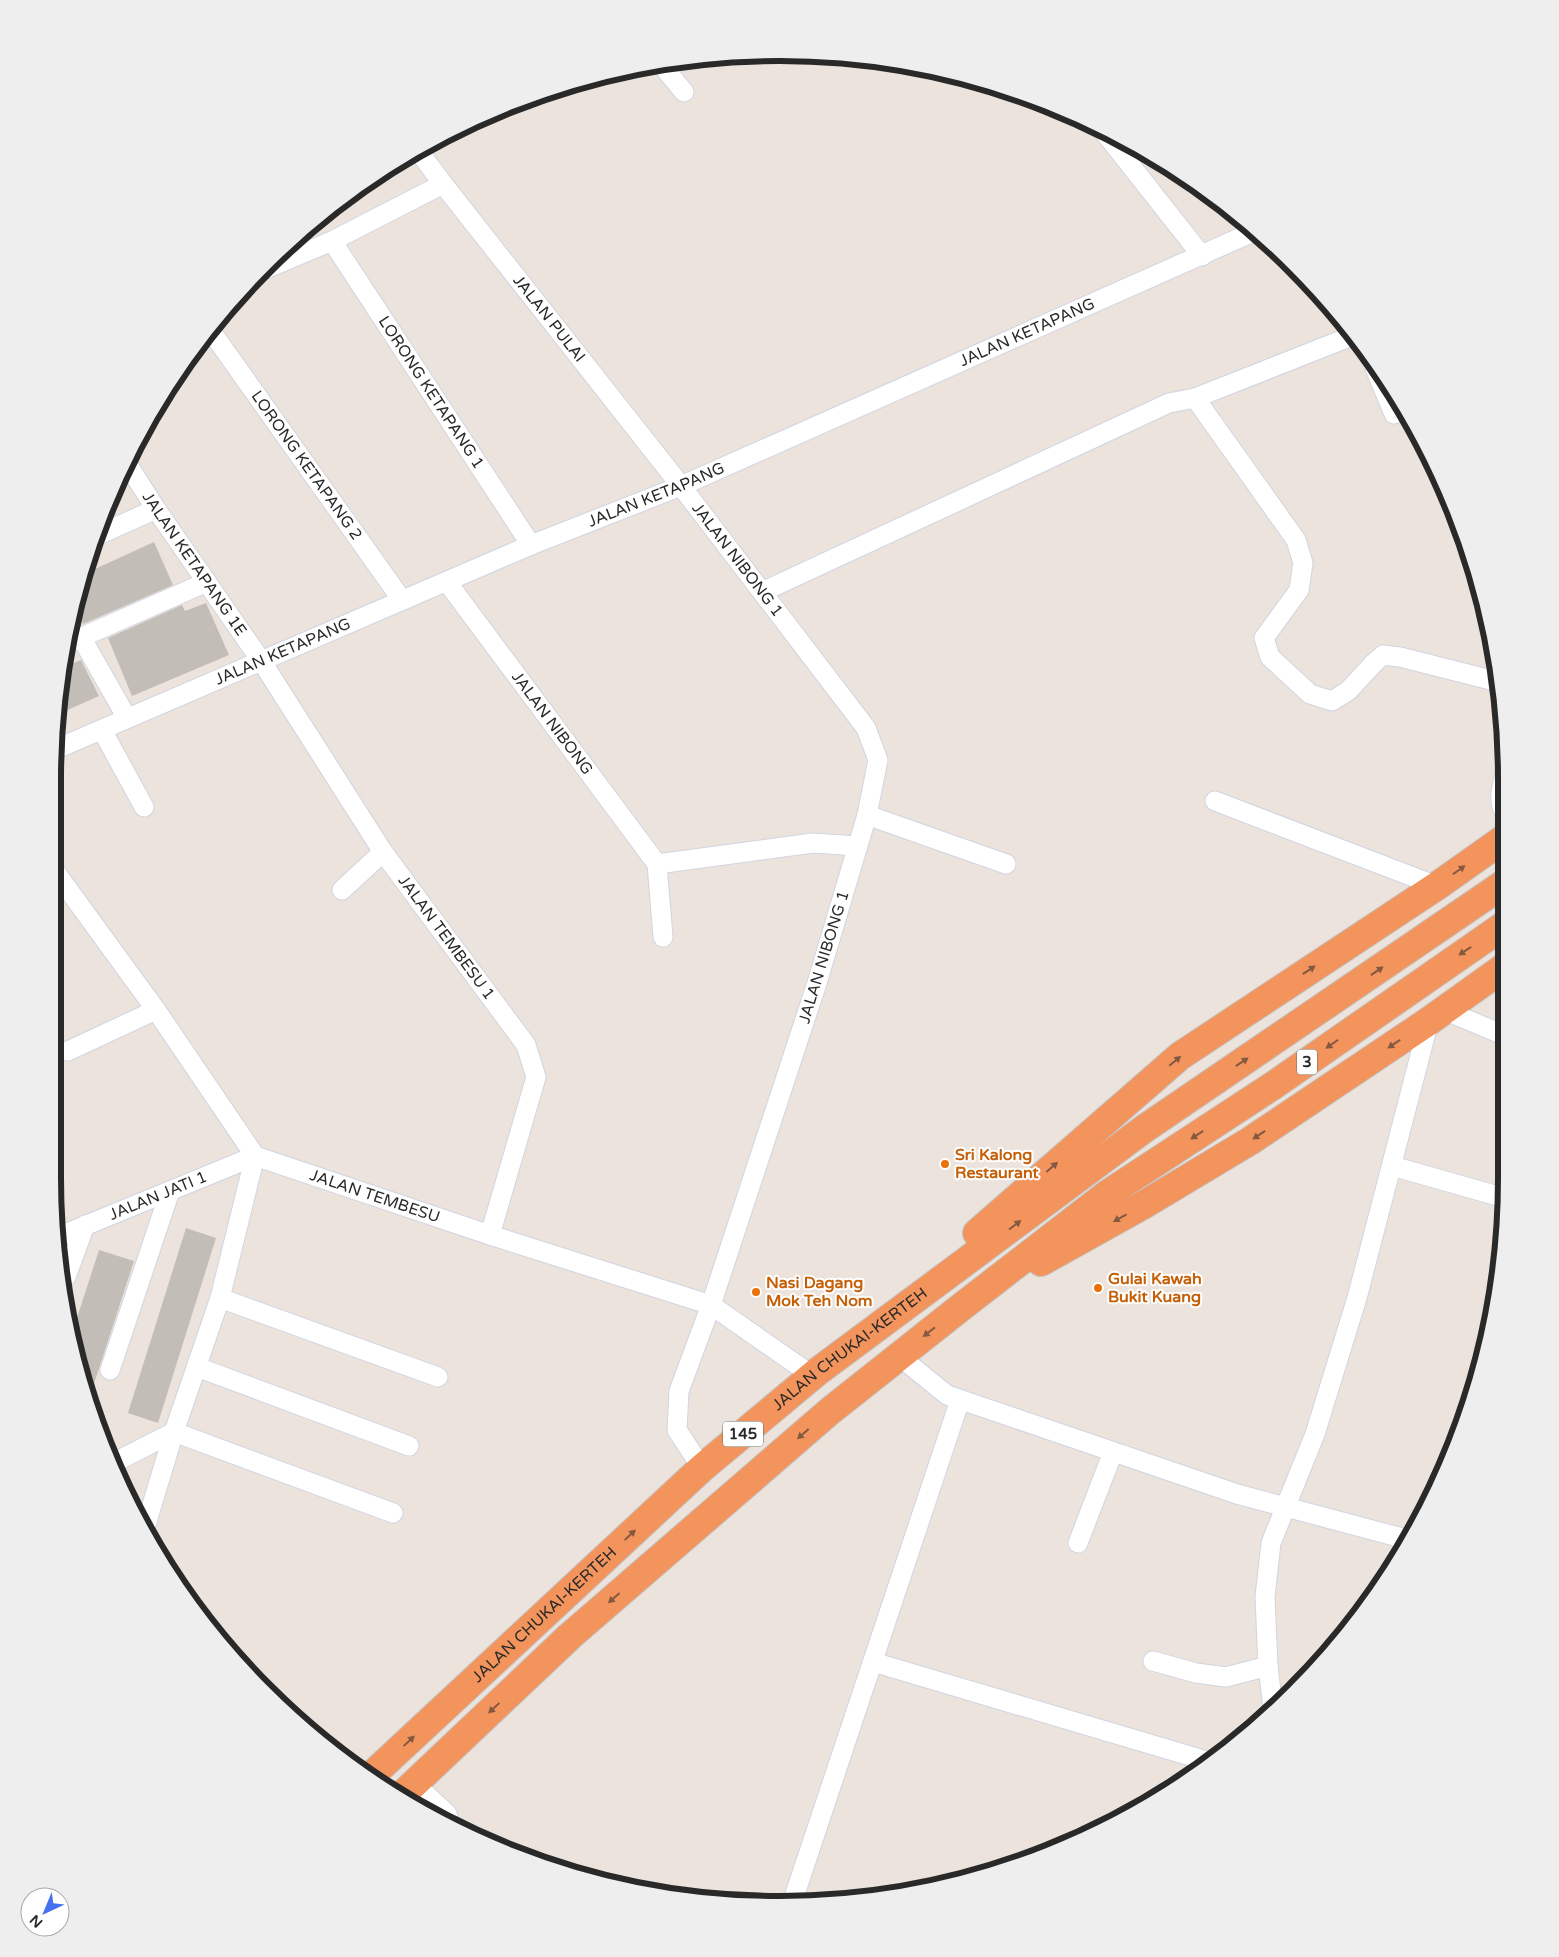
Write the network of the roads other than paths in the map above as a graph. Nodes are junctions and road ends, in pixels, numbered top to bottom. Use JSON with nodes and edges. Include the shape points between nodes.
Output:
{"nodes":[{"id":1,"x":666,"y":70,"type":"edge"},
{"id":2,"x":684,"y":92,"type":"dead end"},
{"id":3,"x":1113,"y":144,"type":"edge"},
{"id":4,"x":423,"y":156,"type":"edge"},
{"id":5,"x":443,"y":184,"type":"junction"},
{"id":6,"x":1248,"y":235,"type":"edge"},
{"id":7,"x":332,"y":241,"type":"junction"},
{"id":8,"x":1202,"y":256,"type":"junction"},
{"id":9,"x":283,"y":262,"type":"edge"},
{"id":10,"x":215,"y":336,"type":"edge"},
{"id":11,"x":1346,"y":338,"type":"edge"},
{"id":12,"x":1386,"y":394,"type":"edge"},
{"id":13,"x":1195,"y":398,"type":"junction"},
{"id":14,"x":1394,"y":414,"type":"dead end"},
{"id":15,"x":132,"y":470,"type":"edge"},
{"id":16,"x":682,"y":486,"type":"junction"},
{"id":17,"x":156,"y":509,"type":"junction"},
{"id":18,"x":106,"y":532,"type":"edge"},
{"id":19,"x":531,"y":546,"type":"junction"},
{"id":20,"x":207,"y":582,"type":"junction"},
{"id":21,"x":447,"y":582,"type":"junction"},
{"id":22,"x":762,"y":592,"type":"junction"},
{"id":23,"x":402,"y":600,"type":"junction"},
{"id":24,"x":74,"y":641,"type":"edge"},
{"id":25,"x":262,"y":662,"type":"junction"},
{"id":26,"x":1491,"y":680,"type":"edge"},
{"id":27,"x":127,"y":718,"type":"junction"},
{"id":28,"x":102,"y":730,"type":"junction"},
{"id":29,"x":62,"y":746,"type":"edge"},
{"id":30,"x":1215,"y":801,"type":"dead end"},
{"id":31,"x":144,"y":807,"type":"dead end"},
{"id":32,"x":867,"y":815,"type":"junction"},
{"id":33,"x":1498,"y":843,"type":"edge"},
{"id":34,"x":858,"y":846,"type":"junction"},
{"id":35,"x":383,"y":852,"type":"junction"},
{"id":36,"x":658,"y":864,"type":"junction"},
{"id":37,"x":1006,"y":864,"type":"dead end"},
{"id":38,"x":61,"y":880,"type":"edge"},
{"id":39,"x":1437,"y":886,"type":"junction"},
{"id":40,"x":1498,"y":888,"type":"edge"},
{"id":41,"x":342,"y":890,"type":"dead end"},
{"id":42,"x":1498,"y":930,"type":"edge"},
{"id":43,"x":663,"y":937,"type":"dead end"},
{"id":44,"x":1498,"y":972,"type":"edge"},
{"id":45,"x":156,"y":1010,"type":"junction"},
{"id":46,"x":1437,"y":1016,"type":"junction"},
{"id":47,"x":1498,"y":1034,"type":"edge"},
{"id":48,"x":68,"y":1051,"type":"dead end"},
{"id":49,"x":1144,"y":1129,"type":"joint"},
{"id":50,"x":256,"y":1156,"type":"junction"},
{"id":51,"x":1392,"y":1166,"type":"junction"},
{"id":52,"x":170,"y":1191,"type":"junction"},
{"id":53,"x":1106,"y":1195,"type":"joint"},
{"id":54,"x":1497,"y":1196,"type":"edge"},
{"id":55,"x":85,"y":1225,"type":"junction"},
{"id":56,"x":64,"y":1234,"type":"edge"},
{"id":57,"x":490,"y":1235,"type":"junction"},
{"id":58,"x":67,"y":1273,"type":"edge"},
{"id":59,"x":220,"y":1298,"type":"junction"},
{"id":60,"x":711,"y":1305,"type":"junction"},
{"id":61,"x":960,"y":1308,"type":"junction"},
{"id":62,"x":899,"y":1356,"type":"junction"},
{"id":63,"x":197,"y":1367,"type":"junction"},
{"id":64,"x":110,"y":1370,"type":"dead end"},
{"id":65,"x":815,"y":1374,"type":"junction"},
{"id":66,"x":438,"y":1377,"type":"dead end"},
{"id":67,"x":960,"y":1400,"type":"junction"},
{"id":68,"x":174,"y":1432,"type":"junction"},
{"id":69,"x":409,"y":1446,"type":"dead end"},
{"id":70,"x":1113,"y":1452,"type":"junction"},
{"id":71,"x":119,"y":1460,"type":"edge"},
{"id":72,"x":702,"y":1468,"type":"junction"},
{"id":73,"x":1286,"y":1507,"type":"junction"},
{"id":74,"x":393,"y":1513,"type":"dead end"},
{"id":75,"x":148,"y":1519,"type":"edge"},
{"id":76,"x":1402,"y":1538,"type":"edge"},
{"id":77,"x":1078,"y":1543,"type":"dead end"},
{"id":78,"x":1153,"y":1661,"type":"dead end"},
{"id":79,"x":873,"y":1662,"type":"junction"},
{"id":80,"x":1268,"y":1666,"type":"junction"},
{"id":81,"x":1274,"y":1698,"type":"edge"},
{"id":82,"x":1200,"y":1760,"type":"edge"},
{"id":83,"x":375,"y":1772,"type":"edge"},
{"id":84,"x":407,"y":1789,"type":"edge"},
{"id":85,"x":447,"y":1814,"type":"edge"},
{"id":86,"x":795,"y":1895,"type":"edge"}],
"edges":[{"from":1,"to":2,"type":"street"},
{"from":3,"to":8,"type":"street"},
{"from":4,"to":5,"type":"street","name":"JALAN PULAI"},
{"from":5,"to":7,"type":"street"},
{"from":5,"to":16,"type":"street","name":"JALAN PULAI"},
{"from":6,"to":8,"type":"street","name":"JALAN KETAPANG"},
{"from":7,"to":9,"type":"street"},
{"from":7,"to":19,"type":"street","name":"LORONG KETAPANG 1"},
{"from":8,"to":16,"type":"street","name":"JALAN KETAPANG"},
{"from":10,"to":23,"type":"street","name":"LORONG KETAPANG 2"},
{"from":11,"to":13,"type":"street"},
{"from":12,"to":14,"type":"street"},
{"from":13,"to":22,"type":"street","via":[[1169,404]]},
{"from":13,"to":26,"type":"street","via":[[1296,540],[1303,563],[1299,590],[1264,638],[1270,657],[1310,694],[1332,701],[1348,691],[1383,655]]},
{"from":15,"to":17,"type":"street","name":"JALAN KETAPANG 1E"},
{"from":16,"to":19,"type":"street","name":"JALAN KETAPANG"},
{"from":16,"to":22,"type":"street","name":"JALAN NIBONG 1"},
{"from":17,"to":18,"type":"street"},
{"from":17,"to":20,"type":"street","name":"JALAN KETAPANG 1E"},
{"from":19,"to":21,"type":"street","name":"JALAN KETAPANG"},
{"from":20,"to":24,"type":"street"},
{"from":20,"to":25,"type":"street","name":"JALAN KETAPANG 1E"},
{"from":21,"to":23,"type":"street","name":"JALAN KETAPANG"},
{"from":21,"to":36,"type":"street","name":"JALAN NIBONG"},
{"from":22,"to":32,"type":"street","name":"JALAN NIBONG 1","via":[[866,728],[878,760]]},
{"from":23,"to":25,"type":"street","name":"JALAN KETAPANG"},
{"from":24,"to":27,"type":"street"},
{"from":25,"to":27,"type":"street","name":"JALAN KETAPANG"},
{"from":25,"to":35,"type":"street","name":"JALAN TEMBESU 1"},
{"from":27,"to":28,"type":"street","name":"JALAN KETAPANG"},
{"from":28,"to":29,"type":"street","name":"JALAN KETAPANG"},
{"from":28,"to":31,"type":"street"},
{"from":30,"to":39,"type":"street"},
{"from":32,"to":34,"type":"street","name":"JALAN NIBONG 1"},
{"from":32,"to":37,"type":"street"},
{"from":39,"to":33,"type":"highway","one_way":true},
{"from":34,"to":36,"type":"street","via":[[813,843]]},
{"from":34,"to":60,"type":"street","name":"JALAN NIBONG 1","via":[[817,983]]},
{"from":35,"to":41,"type":"street"},
{"from":35,"to":57,"type":"street","name":"JALAN TEMBESU 1","via":[[526,1045],[536,1077]]},
{"from":36,"to":43,"type":"street"},
{"from":38,"to":45,"type":"street"},
{"from":65,"to":39,"type":"highway","one_way":true,"via":[[1180,1056]]},
{"from":49,"to":40,"type":"highway","number":"3","one_way":true},
{"from":42,"to":53,"type":"highway","number":"3","one_way":true,"via":[[1274,1085]]},
{"from":44,"to":46,"type":"highway"},
{"from":45,"to":48,"type":"street"},
{"from":45,"to":50,"type":"street"},
{"from":46,"to":47,"type":"street"},
{"from":46,"to":51,"type":"street"},
{"from":46,"to":61,"type":"highway","one_way":true,"via":[[1250,1141]]},
{"from":65,"to":49,"type":"highway","name":"JALAN CHUKAI-KERTEH","number":"145","one_way":true},
{"from":50,"to":52,"type":"street","name":"JALAN JATI 1"},
{"from":50,"to":57,"type":"street","name":"JALAN TEMBESU"},
{"from":50,"to":59,"type":"street"},
{"from":51,"to":54,"type":"street"},
{"from":51,"to":73,"type":"street","via":[[1358,1298],[1315,1434]]},
{"from":52,"to":55,"type":"street","name":"JALAN JATI 1"},
{"from":52,"to":64,"type":"street"},
{"from":53,"to":61,"type":"highway","name":"JALAN CHUKAI-KERTEH","number":"145"},
{"from":55,"to":56,"type":"street","name":"JALAN JATI 1"},
{"from":55,"to":58,"type":"street"},
{"from":57,"to":60,"type":"street","name":"JALAN TEMBESU"},
{"from":59,"to":63,"type":"street"},
{"from":59,"to":66,"type":"street"},
{"from":60,"to":65,"type":"street","name":"JALAN TEMBESU"},
{"from":60,"to":72,"type":"street","name":"JALAN NIBONG 1","via":[[679,1391],[677,1430]]},
{"from":61,"to":62,"type":"highway","name":"JALAN CHUKAI-KERTEH","number":"145","one_way":true},
{"from":62,"to":67,"type":"street","via":[[947,1395]]},
{"from":62,"to":84,"type":"highway","name":"JALAN CHUKAI-KERTEH","number":"145","one_way":true,"via":[[830,1411],[570,1636]]},
{"from":63,"to":68,"type":"street"},
{"from":63,"to":69,"type":"street"},
{"from":65,"to":72,"type":"highway","name":"JALAN CHUKAI-KERTEH","number":"145"},
{"from":67,"to":70,"type":"street"},
{"from":67,"to":79,"type":"street"},
{"from":68,"to":71,"type":"street"},
{"from":68,"to":74,"type":"street"},
{"from":68,"to":75,"type":"street"},
{"from":70,"to":73,"type":"street"},
{"from":70,"to":77,"type":"street"},
{"from":83,"to":72,"type":"highway","name":"JALAN CHUKAI-KERTEH","number":"145","one_way":true},
{"from":73,"to":76,"type":"street"},
{"from":73,"to":80,"type":"street","via":[[1271,1543],[1265,1597]]},
{"from":78,"to":80,"type":"street","via":[[1196,1673],[1226,1677]]},
{"from":79,"to":82,"type":"street"},
{"from":79,"to":86,"type":"street"},
{"from":80,"to":81,"type":"street"},
{"from":84,"to":85,"type":"street"}]}
